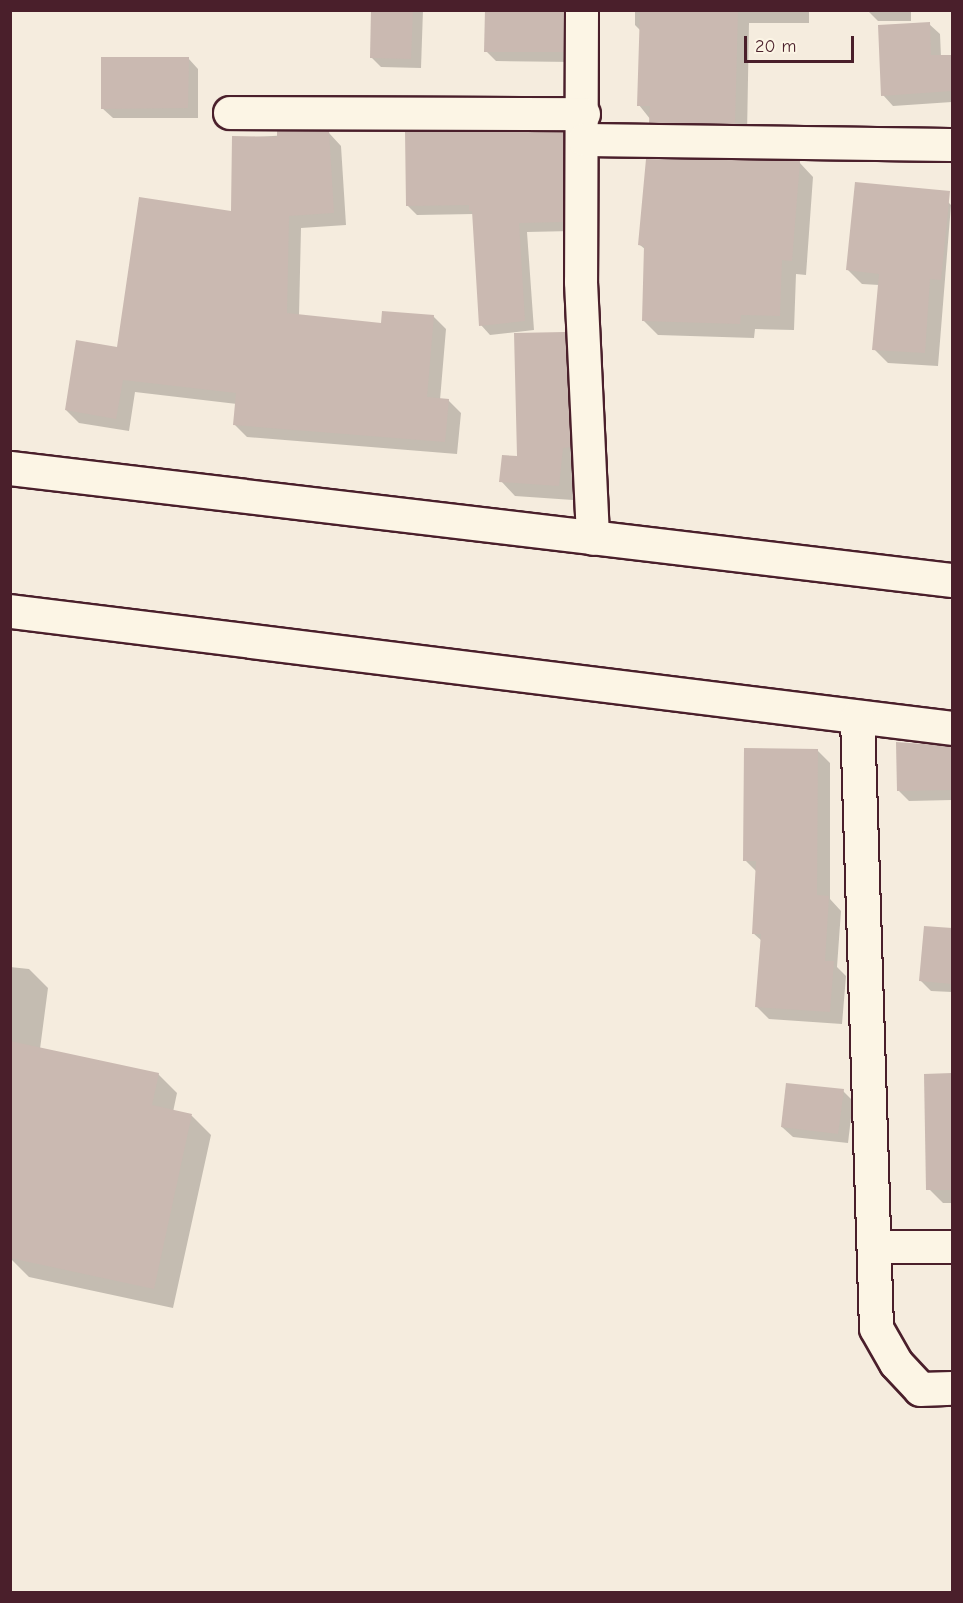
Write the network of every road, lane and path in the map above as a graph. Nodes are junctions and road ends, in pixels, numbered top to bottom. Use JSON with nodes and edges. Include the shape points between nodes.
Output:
{"nodes":[{"id":1,"x":582,"y":10,"type":"edge"},
{"id":2,"x":230,"y":113,"type":"dead end"},
{"id":3,"x":584,"y":127,"type":"junction"},
{"id":4,"x":952,"y":145,"type":"edge"},
{"id":5,"x":10,"y":468,"type":"edge"},
{"id":6,"x":593,"y":539,"type":"junction"},
{"id":7,"x":952,"y":580,"type":"edge"},
{"id":8,"x":10,"y":611,"type":"edge"},
{"id":9,"x":857,"y":717,"type":"junction"},
{"id":10,"x":952,"y":728,"type":"edge"},
{"id":11,"x":874,"y":1247,"type":"junction"},
{"id":12,"x":952,"y":1247,"type":"edge"},
{"id":13,"x":952,"y":1388,"type":"edge"}],
"edges":[{"from":1,"to":3,"type":"street"},
{"from":2,"to":3,"type":"street"},
{"from":3,"to":4,"type":"street"},
{"from":3,"to":6,"type":"street","via":[[581,282]]},
{"from":5,"to":6,"type":"street"},
{"from":6,"to":7,"type":"street"},
{"from":8,"to":9,"type":"street"},
{"from":9,"to":10,"type":"street"},
{"from":9,"to":11,"type":"street"},
{"from":11,"to":12,"type":"street"},
{"from":11,"to":13,"type":"street","via":[[876,1328],[896,1363],[920,1389]]}]}
